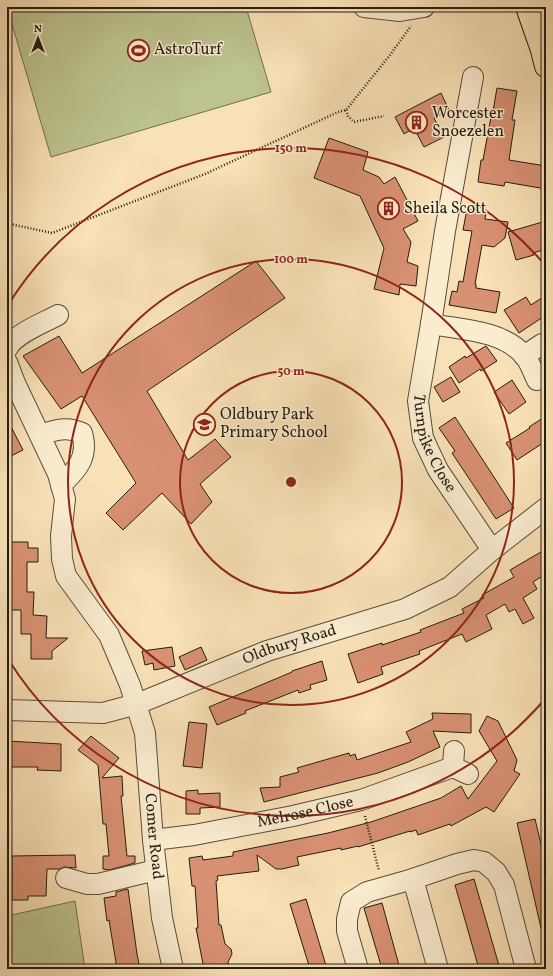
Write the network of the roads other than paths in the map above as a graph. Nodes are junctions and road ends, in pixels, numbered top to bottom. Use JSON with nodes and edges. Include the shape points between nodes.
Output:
{"nodes":[{"id":1,"x":364,"y":7,"type":"edge"},
{"id":2,"x":424,"y":7,"type":"edge"},
{"id":3,"x":527,"y":7,"type":"edge"},
{"id":4,"x":546,"y":66,"type":"edge"},
{"id":5,"x":473,"y":77,"type":"dead end"},
{"id":6,"x":58,"y":315,"type":"dead end"},
{"id":7,"x":431,"y":324,"type":"junction"},
{"id":8,"x":542,"y":344,"type":"dead end"},
{"id":9,"x":7,"y":349,"type":"edge"},
{"id":10,"x":524,"y":356,"type":"junction"},
{"id":11,"x":7,"y":362,"type":"edge"},
{"id":12,"x":537,"y":380,"type":"dead end"},
{"id":13,"x":40,"y":436,"type":"junction"},
{"id":14,"x":61,"y":485,"type":"junction"},
{"id":15,"x":546,"y":508,"type":"edge"},
{"id":16,"x":492,"y":550,"type":"junction"},
{"id":17,"x":137,"y":704,"type":"junction"},
{"id":18,"x":7,"y":710,"type":"edge"},
{"id":19,"x":458,"y":764,"type":"dead end"},
{"id":20,"x":153,"y":840,"type":"junction"},
{"id":21,"x":156,"y":870,"type":"junction"},
{"id":22,"x":66,"y":878,"type":"dead end"},
{"id":23,"x":413,"y":879,"type":"junction"},
{"id":24,"x":173,"y":969,"type":"edge"},
{"id":25,"x":358,"y":969,"type":"edge"},
{"id":26,"x":438,"y":969,"type":"edge"},
{"id":27,"x":526,"y":969,"type":"edge"}],
"edges":[{"from":1,"to":2,"type":"street","via":[[400,11]]},
{"from":3,"to":4,"type":"main road"},
{"from":5,"to":7,"type":"street","name":"Turnpike Close"},
{"from":6,"to":9,"type":"street","via":[[16,338]]},
{"from":7,"to":10,"type":"street","via":[[495,336],[509,342]]},
{"from":7,"to":16,"type":"street","name":"Turnpike Close","via":[[418,401],[423,438],[438,470]]},
{"from":8,"to":10,"type":"street"},
{"from":10,"to":12,"type":"street"},
{"from":11,"to":13,"type":"street","name":"Comer Road"},
{"from":13,"to":14,"type":"street","name":"Comer Road"},
{"from":13,"to":14,"type":"street","via":[[64,429],[82,434],[85,442],[81,462],[76,471]]},
{"from":14,"to":17,"type":"street","name":"Comer Road","via":[[65,499],[61,536],[66,576],[109,635]]},
{"from":15,"to":16,"type":"street","name":"Oldbury Road"},
{"from":16,"to":17,"type":"street","name":"Oldbury Road","via":[[450,587],[405,609],[266,651]]},
{"from":17,"to":18,"type":"street","name":"Oldbury Road","via":[[103,714]]},
{"from":17,"to":20,"type":"street","name":"Comer Road","via":[[145,733]]},
{"from":19,"to":20,"type":"street","name":"Melrose Close","via":[[362,800],[194,836]]},
{"from":20,"to":21,"type":"street","name":"Comer Road"},
{"from":21,"to":22,"type":"street","via":[[98,884],[87,884]]},
{"from":21,"to":24,"type":"street","name":"Comer Road","via":[[162,918]]},
{"from":23,"to":25,"type":"street","via":[[367,892],[351,902],[347,932]]},
{"from":23,"to":26,"type":"street"},
{"from":23,"to":27,"type":"street","via":[[457,864],[474,860],[484,862],[496,872],[504,885]]}]}
